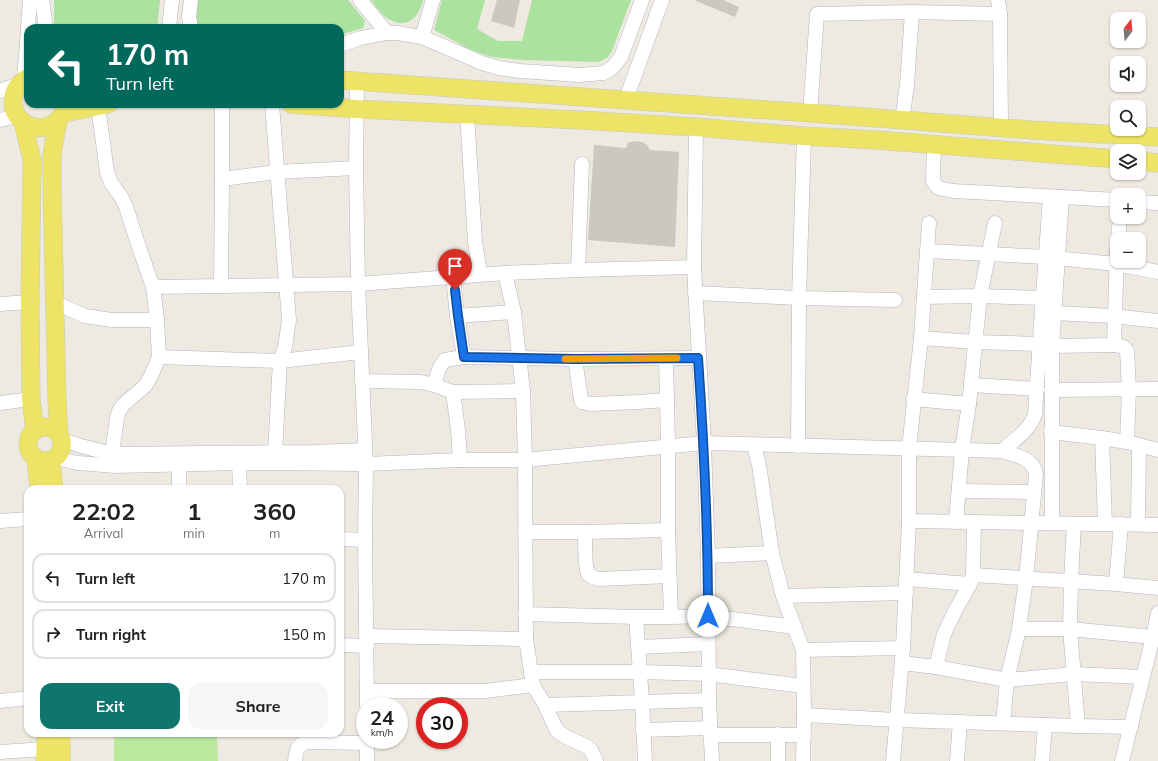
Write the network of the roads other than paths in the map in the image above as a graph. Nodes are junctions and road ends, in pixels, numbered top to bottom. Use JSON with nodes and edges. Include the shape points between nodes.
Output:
{"nodes":[{"id":1,"x":30,"y":0,"type":"edge"},
{"id":2,"x":42,"y":0,"type":"edge"},
{"id":3,"x":172,"y":0,"type":"edge"},
{"id":4,"x":191,"y":0,"type":"edge"},
{"id":5,"x":360,"y":0,"type":"edge"},
{"id":6,"x":433,"y":0,"type":"edge"},
{"id":7,"x":642,"y":0,"type":"edge"},
{"id":8,"x":662,"y":0,"type":"edge"},
{"id":9,"x":998,"y":0,"type":"edge"},
{"id":10,"x":912,"y":12,"type":"junction"},
{"id":11,"x":1000,"y":14,"type":"junction"},
{"id":12,"x":28,"y":24,"type":"edge"},
{"id":13,"x":45,"y":24,"type":"edge"},
{"id":14,"x":169,"y":24,"type":"edge"},
{"id":15,"x":190,"y":24,"type":"edge"},
{"id":16,"x":387,"y":33,"type":"junction"},
{"id":17,"x":422,"y":37,"type":"junction"},
{"id":18,"x":344,"y":44,"type":"edge"},
{"id":19,"x":24,"y":80,"type":"edge"},
{"id":20,"x":349,"y":80,"type":"edge"},
{"id":21,"x":0,"y":91,"type":"edge"},
{"id":22,"x":626,"y":100,"type":"junction"},
{"id":23,"x":86,"y":108,"type":"edge"},
{"id":24,"x":103,"y":108,"type":"edge"},
{"id":25,"x":222,"y":108,"type":"edge"},
{"id":26,"x":272,"y":108,"type":"edge"},
{"id":27,"x":344,"y":108,"type":"edge"},
{"id":28,"x":357,"y":109,"type":"junction"},
{"id":29,"x":63,"y":112,"type":"edge"},
{"id":30,"x":810,"y":113,"type":"junction"},
{"id":31,"x":467,"y":114,"type":"junction"},
{"id":32,"x":878,"y":118,"type":"junction"},
{"id":33,"x":20,"y":119,"type":"junction"},
{"id":34,"x":0,"y":120,"type":"edge"},
{"id":35,"x":902,"y":120,"type":"junction"},
{"id":36,"x":696,"y":127,"type":"junction"},
{"id":37,"x":1001,"y":127,"type":"junction"},
{"id":38,"x":1031,"y":130,"type":"junction"},
{"id":39,"x":1063,"y":132,"type":"junction"},
{"id":40,"x":804,"y":136,"type":"junction"},
{"id":41,"x":1158,"y":137,"type":"edge"},
{"id":42,"x":876,"y":140,"type":"junction"},
{"id":43,"x":934,"y":144,"type":"junction"},
{"id":44,"x":1030,"y":152,"type":"junction"},
{"id":45,"x":1062,"y":154,"type":"junction"},
{"id":46,"x":1110,"y":158,"type":"edge"},
{"id":47,"x":1146,"y":162,"type":"edge"},
{"id":48,"x":1158,"y":163,"type":"edge"},
{"id":49,"x":582,"y":164,"type":"dead end"},
{"id":50,"x":356,"y":168,"type":"junction"},
{"id":51,"x":277,"y":172,"type":"junction"},
{"id":52,"x":222,"y":179,"type":"junction"},
{"id":53,"x":1056,"y":197,"type":"junction"},
{"id":54,"x":1110,"y":200,"type":"edge"},
{"id":55,"x":1146,"y":202,"type":"edge"},
{"id":56,"x":1158,"y":203,"type":"edge"},
{"id":57,"x":929,"y":223,"type":"dead end"},
{"id":58,"x":995,"y":223,"type":"dead end"},
{"id":59,"x":928,"y":251,"type":"junction"},
{"id":60,"x":988,"y":254,"type":"junction"},
{"id":61,"x":1052,"y":257,"type":"junction"},
{"id":62,"x":1110,"y":258,"type":"edge"},
{"id":63,"x":694,"y":267,"type":"junction"},
{"id":64,"x":1116,"y":268,"type":"edge"},
{"id":65,"x":1146,"y":268,"type":"edge"},
{"id":66,"x":578,"y":270,"type":"junction"},
{"id":67,"x":1158,"y":272,"type":"edge"},
{"id":68,"x":505,"y":273,"type":"junction"},
{"id":69,"x":480,"y":274,"type":"junction"},
{"id":70,"x":453,"y":276,"type":"junction"},
{"id":71,"x":358,"y":284,"type":"junction"},
{"id":72,"x":286,"y":285,"type":"junction"},
{"id":73,"x":221,"y":286,"type":"junction"},
{"id":74,"x":153,"y":287,"type":"junction"},
{"id":75,"x":695,"y":293,"type":"junction"},
{"id":76,"x":980,"y":296,"type":"junction"},
{"id":77,"x":924,"y":297,"type":"junction"},
{"id":78,"x":799,"y":298,"type":"junction"},
{"id":79,"x":1043,"y":298,"type":"junction"},
{"id":80,"x":895,"y":300,"type":"dead end"},
{"id":81,"x":30,"y":302,"type":"junction"},
{"id":82,"x":54,"y":302,"type":"junction"},
{"id":83,"x":0,"y":304,"type":"edge"},
{"id":84,"x":514,"y":312,"type":"junction"},
{"id":85,"x":458,"y":316,"type":"junction"},
{"id":86,"x":1114,"y":316,"type":"junction"},
{"id":87,"x":158,"y":320,"type":"junction"},
{"id":88,"x":1049,"y":320,"type":"junction"},
{"id":89,"x":1158,"y":321,"type":"edge"},
{"id":90,"x":921,"y":338,"type":"junction"},
{"id":91,"x":975,"y":342,"type":"junction"},
{"id":92,"x":1046,"y":345,"type":"junction"},
{"id":93,"x":1114,"y":345,"type":"junction"},
{"id":94,"x":361,"y":352,"type":"junction"},
{"id":95,"x":159,"y":357,"type":"junction"},
{"id":96,"x":464,"y":357,"type":"junction"},
{"id":97,"x":520,"y":357,"type":"junction"},
{"id":98,"x":698,"y":358,"type":"junction"},
{"id":99,"x":575,"y":359,"type":"junction"},
{"id":100,"x":666,"y":359,"type":"junction"},
{"id":101,"x":280,"y":361,"type":"junction"},
{"id":102,"x":362,"y":380,"type":"junction"},
{"id":103,"x":434,"y":385,"type":"junction"},
{"id":104,"x":971,"y":386,"type":"junction"},
{"id":105,"x":1037,"y":389,"type":"junction"},
{"id":106,"x":1051,"y":390,"type":"junction"},
{"id":107,"x":1129,"y":390,"type":"junction"},
{"id":108,"x":1158,"y":390,"type":"edge"},
{"id":109,"x":523,"y":391,"type":"junction"},
{"id":110,"x":452,"y":392,"type":"junction"},
{"id":111,"x":31,"y":399,"type":"junction"},
{"id":112,"x":913,"y":399,"type":"junction"},
{"id":113,"x":667,"y":400,"type":"junction"},
{"id":114,"x":0,"y":403,"type":"edge"},
{"id":115,"x":969,"y":404,"type":"junction"},
{"id":116,"x":35,"y":431,"type":"junction"},
{"id":117,"x":1051,"y":432,"type":"junction"},
{"id":118,"x":60,"y":436,"type":"junction"},
{"id":119,"x":1102,"y":438,"type":"junction"},
{"id":120,"x":704,"y":443,"type":"junction"},
{"id":121,"x":1133,"y":444,"type":"junction"},
{"id":122,"x":754,"y":445,"type":"junction"},
{"id":123,"x":668,"y":446,"type":"junction"},
{"id":124,"x":798,"y":446,"type":"junction"},
{"id":125,"x":909,"y":448,"type":"junction"},
{"id":126,"x":365,"y":450,"type":"junction"},
{"id":127,"x":962,"y":450,"type":"junction"},
{"id":128,"x":1158,"y":450,"type":"edge"},
{"id":129,"x":1002,"y":451,"type":"junction"},
{"id":130,"x":275,"y":453,"type":"junction"},
{"id":131,"x":112,"y":454,"type":"junction"},
{"id":132,"x":47,"y":458,"type":"junction"},
{"id":133,"x":460,"y":460,"type":"junction"},
{"id":134,"x":525,"y":460,"type":"junction"},
{"id":135,"x":239,"y":463,"type":"junction"},
{"id":136,"x":366,"y":464,"type":"junction"},
{"id":137,"x":179,"y":465,"type":"junction"},
{"id":138,"x":1051,"y":479,"type":"junction"},
{"id":139,"x":40,"y":485,"type":"edge"},
{"id":140,"x":53,"y":485,"type":"edge"},
{"id":141,"x":179,"y":485,"type":"edge"},
{"id":142,"x":240,"y":485,"type":"edge"},
{"id":143,"x":1035,"y":485,"type":"junction"},
{"id":144,"x":959,"y":491,"type":"junction"},
{"id":145,"x":24,"y":519,"type":"edge"},
{"id":146,"x":0,"y":520,"type":"edge"},
{"id":147,"x":909,"y":521,"type":"junction"},
{"id":148,"x":956,"y":522,"type":"junction"},
{"id":149,"x":974,"y":522,"type":"junction"},
{"id":150,"x":1031,"y":523,"type":"junction"},
{"id":151,"x":1052,"y":523,"type":"junction"},
{"id":152,"x":1074,"y":524,"type":"junction"},
{"id":153,"x":1105,"y":524,"type":"junction"},
{"id":154,"x":1121,"y":524,"type":"junction"},
{"id":155,"x":1138,"y":524,"type":"junction"},
{"id":156,"x":1158,"y":525,"type":"edge"},
{"id":157,"x":668,"y":530,"type":"junction"},
{"id":158,"x":525,"y":532,"type":"junction"},
{"id":159,"x":585,"y":532,"type":"junction"},
{"id":160,"x":344,"y":539,"type":"edge"},
{"id":161,"x":366,"y":540,"type":"junction"},
{"id":162,"x":772,"y":553,"type":"junction"},
{"id":163,"x":708,"y":556,"type":"junction"},
{"id":164,"x":669,"y":576,"type":"junction"},
{"id":165,"x":971,"y":579,"type":"junction"},
{"id":166,"x":1026,"y":579,"type":"junction"},
{"id":167,"x":1071,"y":581,"type":"junction"},
{"id":168,"x":1116,"y":584,"type":"junction"},
{"id":169,"x":906,"y":586,"type":"junction"},
{"id":170,"x":1158,"y":588,"type":"edge"},
{"id":171,"x":783,"y":596,"type":"junction"},
{"id":172,"x":1158,"y":613,"type":"edge"},
{"id":173,"x":526,"y":614,"type":"junction"},
{"id":174,"x":708,"y":616,"type":"junction"},
{"id":175,"x":636,"y":617,"type":"junction"},
{"id":176,"x":672,"y":617,"type":"junction"},
{"id":177,"x":795,"y":627,"type":"junction"},
{"id":178,"x":1019,"y":629,"type":"junction"},
{"id":179,"x":1070,"y":629,"type":"junction"},
{"id":180,"x":1153,"y":637,"type":"junction"},
{"id":181,"x":526,"y":639,"type":"junction"},
{"id":182,"x":367,"y":641,"type":"junction"},
{"id":183,"x":344,"y":644,"type":"edge"},
{"id":184,"x":708,"y":644,"type":"junction"},
{"id":185,"x":638,"y":647,"type":"junction"},
{"id":186,"x":903,"y":648,"type":"junction"},
{"id":187,"x":803,"y":650,"type":"junction"},
{"id":188,"x":902,"y":663,"type":"junction"},
{"id":189,"x":936,"y":667,"type":"junction"},
{"id":190,"x":640,"y":672,"type":"junction"},
{"id":191,"x":708,"y":674,"type":"junction"},
{"id":192,"x":1074,"y":674,"type":"junction"},
{"id":193,"x":1142,"y":677,"type":"junction"},
{"id":194,"x":532,"y":678,"type":"junction"},
{"id":195,"x":1007,"y":680,"type":"junction"},
{"id":196,"x":803,"y":686,"type":"junction"},
{"id":197,"x":367,"y":691,"type":"junction"},
{"id":198,"x":367,"y":697,"type":"edge"},
{"id":199,"x":24,"y":698,"type":"edge"},
{"id":200,"x":708,"y":700,"type":"junction"},
{"id":201,"x":0,"y":701,"type":"edge"},
{"id":202,"x":642,"y":701,"type":"junction"},
{"id":203,"x":545,"y":705,"type":"junction"},
{"id":204,"x":804,"y":715,"type":"junction"},
{"id":205,"x":897,"y":720,"type":"junction"},
{"id":206,"x":960,"y":722,"type":"junction"},
{"id":207,"x":1003,"y":723,"type":"junction"},
{"id":208,"x":1045,"y":725,"type":"junction"},
{"id":209,"x":1078,"y":726,"type":"junction"},
{"id":210,"x":1130,"y":727,"type":"junction"},
{"id":211,"x":643,"y":730,"type":"junction"},
{"id":212,"x":710,"y":732,"type":"junction"},
{"id":213,"x":778,"y":734,"type":"junction"},
{"id":214,"x":804,"y":735,"type":"junction"},
{"id":215,"x":61,"y":737,"type":"edge"},
{"id":216,"x":356,"y":741,"type":"edge"},
{"id":217,"x":45,"y":748,"type":"edge"},
{"id":218,"x":367,"y":749,"type":"edge"},
{"id":219,"x":0,"y":752,"type":"edge"},
{"id":220,"x":61,"y":761,"type":"edge"},
{"id":221,"x":295,"y":761,"type":"edge"},
{"id":222,"x":367,"y":761,"type":"edge"},
{"id":223,"x":596,"y":761,"type":"edge"},
{"id":224,"x":645,"y":761,"type":"edge"},
{"id":225,"x":712,"y":761,"type":"edge"},
{"id":226,"x":778,"y":761,"type":"edge"},
{"id":227,"x":803,"y":761,"type":"edge"},
{"id":228,"x":893,"y":761,"type":"edge"},
{"id":229,"x":958,"y":761,"type":"edge"},
{"id":230,"x":1042,"y":761,"type":"edge"},
{"id":231,"x":1122,"y":761,"type":"edge"}],
"edges":[{"from":1,"to":12,"type":"street"},
{"from":2,"to":13,"type":"street"},
{"from":3,"to":14,"type":"street"},
{"from":4,"to":15,"type":"street"},
{"from":5,"to":16,"type":"street"},
{"from":6,"to":17,"type":"street"},
{"from":7,"to":17,"type":"street","via":[[620,57],[612,68],[604,73],[579,75],[499,68]]},
{"from":8,"to":22,"type":"street"},
{"from":9,"to":11,"type":"street"},
{"from":10,"to":11,"type":"street"},
{"from":10,"to":30,"type":"street","via":[[817,14]]},
{"from":10,"to":35,"type":"street"},
{"from":11,"to":37,"type":"street"},
{"from":16,"to":17,"type":"street"},
{"from":16,"to":18,"type":"street"},
{"from":19,"to":21,"type":"street"},
{"from":19,"to":33,"type":"main road","via":[[15,92],[13,100]]},
{"from":20,"to":22,"type":"main road"},
{"from":20,"to":28,"type":"street"},
{"from":22,"to":30,"type":"main road"},
{"from":23,"to":29,"type":"main road"},
{"from":24,"to":74,"type":"street","via":[[107,172],[126,208]]},
{"from":25,"to":52,"type":"street"},
{"from":26,"to":51,"type":"street"},
{"from":27,"to":28,"type":"main road"},
{"from":28,"to":31,"type":"main road"},
{"from":28,"to":50,"type":"street"},
{"from":29,"to":33,"type":"main road","via":[[52,125],[45,127],[30,126]]},
{"from":29,"to":82,"type":"main road","via":[[52,154]]},
{"from":30,"to":32,"type":"main road"},
{"from":31,"to":36,"type":"main road"},
{"from":31,"to":69,"type":"street","via":[[475,242]]},
{"from":32,"to":35,"type":"main road"},
{"from":32,"to":42,"type":"main road"},
{"from":33,"to":34,"type":"street"},
{"from":33,"to":81,"type":"main road","via":[[32,160]]},
{"from":35,"to":37,"type":"main road"},
{"from":36,"to":40,"type":"main road"},
{"from":36,"to":63,"type":"street"},
{"from":37,"to":38,"type":"main road"},
{"from":38,"to":39,"type":"main road"},
{"from":38,"to":44,"type":"main road"},
{"from":39,"to":41,"type":"main road"},
{"from":39,"to":45,"type":"main road"},
{"from":40,"to":42,"type":"main road"},
{"from":40,"to":78,"type":"street"},
{"from":42,"to":43,"type":"main road"},
{"from":43,"to":44,"type":"main road"},
{"from":43,"to":53,"type":"street","via":[[933,181],[938,188]]},
{"from":44,"to":45,"type":"main road"},
{"from":45,"to":46,"type":"main road"},
{"from":47,"to":48,"type":"main road"},
{"from":49,"to":66,"type":"street"},
{"from":50,"to":51,"type":"street"},
{"from":50,"to":71,"type":"street"},
{"from":51,"to":52,"type":"street"},
{"from":51,"to":72,"type":"street"},
{"from":52,"to":73,"type":"street"},
{"from":53,"to":54,"type":"street"},
{"from":53,"to":61,"type":"street"},
{"from":55,"to":56,"type":"street"},
{"from":57,"to":59,"type":"street"},
{"from":58,"to":60,"type":"street"},
{"from":59,"to":60,"type":"street"},
{"from":59,"to":77,"type":"street"},
{"from":60,"to":61,"type":"street"},
{"from":60,"to":76,"type":"street"},
{"from":61,"to":62,"type":"street"},
{"from":61,"to":79,"type":"street"},
{"from":61,"to":88,"type":"street"},
{"from":63,"to":66,"type":"street"},
{"from":63,"to":75,"type":"street"},
{"from":64,"to":86,"type":"street"},
{"from":65,"to":67,"type":"street"},
{"from":66,"to":68,"type":"street"},
{"from":68,"to":69,"type":"street"},
{"from":68,"to":84,"type":"street"},
{"from":69,"to":70,"type":"street"},
{"from":70,"to":71,"type":"street"},
{"from":70,"to":85,"type":"street"},
{"from":71,"to":72,"type":"street"},
{"from":71,"to":94,"type":"street"},
{"from":72,"to":73,"type":"street"},
{"from":72,"to":101,"type":"street","via":[[289,320]]},
{"from":73,"to":74,"type":"street"},
{"from":74,"to":87,"type":"street"},
{"from":75,"to":78,"type":"street"},
{"from":75,"to":98,"type":"street"},
{"from":76,"to":77,"type":"street"},
{"from":76,"to":79,"type":"street"},
{"from":76,"to":91,"type":"street"},
{"from":77,"to":90,"type":"street"},
{"from":78,"to":80,"type":"street"},
{"from":78,"to":124,"type":"street"},
{"from":79,"to":88,"type":"street"},
{"from":81,"to":83,"type":"street"},
{"from":81,"to":111,"type":"main road"},
{"from":82,"to":87,"type":"street","via":[[85,316],[112,320]]},
{"from":82,"to":118,"type":"main road"},
{"from":84,"to":85,"type":"street"},
{"from":84,"to":97,"type":"street"},
{"from":85,"to":96,"type":"street"},
{"from":86,"to":88,"type":"street"},
{"from":86,"to":89,"type":"street"},
{"from":86,"to":93,"type":"street"},
{"from":87,"to":95,"type":"street"},
{"from":88,"to":92,"type":"street"},
{"from":90,"to":91,"type":"street"},
{"from":90,"to":112,"type":"street"},
{"from":91,"to":92,"type":"street"},
{"from":91,"to":104,"type":"street"},
{"from":92,"to":93,"type":"street"},
{"from":92,"to":105,"type":"street"},
{"from":92,"to":106,"type":"street"},
{"from":93,"to":107,"type":"street","via":[[1123,346],[1126,351]]},
{"from":94,"to":101,"type":"street"},
{"from":94,"to":102,"type":"street"},
{"from":95,"to":101,"type":"street"},
{"from":95,"to":131,"type":"street","via":[[145,386],[119,411]]},
{"from":96,"to":97,"type":"street"},
{"from":96,"to":103,"type":"street","via":[[446,360]]},
{"from":97,"to":99,"type":"street"},
{"from":97,"to":109,"type":"street"},
{"from":98,"to":100,"type":"street"},
{"from":98,"to":120,"type":"street"},
{"from":99,"to":100,"type":"street"},
{"from":99,"to":113,"type":"street","via":[[582,402],[590,404]]},
{"from":100,"to":113,"type":"street"},
{"from":101,"to":130,"type":"street"},
{"from":102,"to":103,"type":"street","via":[[421,382]]},
{"from":102,"to":126,"type":"street"},
{"from":103,"to":110,"type":"street"},
{"from":104,"to":105,"type":"street"},
{"from":104,"to":115,"type":"street"},
{"from":105,"to":129,"type":"street","via":[[1032,423]]},
{"from":106,"to":107,"type":"street"},
{"from":106,"to":117,"type":"street"},
{"from":107,"to":108,"type":"street"},
{"from":107,"to":121,"type":"street"},
{"from":109,"to":110,"type":"street"},
{"from":109,"to":134,"type":"street"},
{"from":110,"to":133,"type":"street"},
{"from":111,"to":114,"type":"street"},
{"from":111,"to":116,"type":"main road"},
{"from":112,"to":115,"type":"street"},
{"from":112,"to":125,"type":"street"},
{"from":113,"to":123,"type":"street"},
{"from":115,"to":127,"type":"street"},
{"from":116,"to":118,"type":"main road","via":[[50,428]]},
{"from":116,"to":132,"type":"main road","via":[[29,444],[32,454]]},
{"from":117,"to":119,"type":"street"},
{"from":117,"to":138,"type":"street"},
{"from":118,"to":131,"type":"street","via":[[81,446]]},
{"from":118,"to":132,"type":"main road","via":[[61,449]]},
{"from":119,"to":121,"type":"street"},
{"from":119,"to":153,"type":"street"},
{"from":120,"to":122,"type":"street"},
{"from":120,"to":123,"type":"street"},
{"from":120,"to":163,"type":"street"},
{"from":121,"to":128,"type":"street"},
{"from":121,"to":155,"type":"street"},
{"from":122,"to":124,"type":"street"},
{"from":122,"to":162,"type":"street"},
{"from":123,"to":134,"type":"street"},
{"from":123,"to":157,"type":"street"},
{"from":124,"to":125,"type":"street"},
{"from":125,"to":127,"type":"street"},
{"from":125,"to":147,"type":"street"},
{"from":126,"to":130,"type":"street"},
{"from":126,"to":136,"type":"street"},
{"from":127,"to":129,"type":"street"},
{"from":127,"to":144,"type":"street"},
{"from":129,"to":143,"type":"street","via":[[1030,462],[1035,468]]},
{"from":130,"to":131,"type":"street"},
{"from":132,"to":137,"type":"street","via":[[116,466]]},
{"from":132,"to":139,"type":"main road"},
{"from":132,"to":140,"type":"main road"},
{"from":133,"to":134,"type":"street"},
{"from":133,"to":136,"type":"street"},
{"from":134,"to":158,"type":"street"},
{"from":135,"to":136,"type":"street"},
{"from":135,"to":137,"type":"street"},
{"from":135,"to":142,"type":"street"},
{"from":136,"to":161,"type":"street"},
{"from":137,"to":141,"type":"street"},
{"from":138,"to":143,"type":"street"},
{"from":138,"to":151,"type":"street"},
{"from":143,"to":144,"type":"street"},
{"from":143,"to":150,"type":"street"},
{"from":144,"to":148,"type":"street"},
{"from":145,"to":146,"type":"street"},
{"from":147,"to":148,"type":"street"},
{"from":147,"to":169,"type":"street"},
{"from":148,"to":149,"type":"street"},
{"from":149,"to":150,"type":"street"},
{"from":149,"to":165,"type":"street"},
{"from":150,"to":151,"type":"street"},
{"from":150,"to":166,"type":"street"},
{"from":151,"to":152,"type":"street"},
{"from":152,"to":153,"type":"street"},
{"from":152,"to":167,"type":"street"},
{"from":153,"to":154,"type":"street"},
{"from":154,"to":155,"type":"street"},
{"from":154,"to":168,"type":"street"},
{"from":155,"to":156,"type":"street"},
{"from":157,"to":159,"type":"street"},
{"from":157,"to":164,"type":"street"},
{"from":158,"to":159,"type":"street"},
{"from":158,"to":173,"type":"street"},
{"from":159,"to":164,"type":"street","via":[[587,571],[592,577],[599,579]]},
{"from":160,"to":161,"type":"street"},
{"from":161,"to":182,"type":"street"},
{"from":162,"to":163,"type":"street"},
{"from":162,"to":171,"type":"street"},
{"from":163,"to":174,"type":"street"},
{"from":164,"to":176,"type":"street"},
{"from":165,"to":166,"type":"street"},
{"from":165,"to":169,"type":"street"},
{"from":165,"to":189,"type":"street","via":[[946,629]]},
{"from":166,"to":167,"type":"street"},
{"from":166,"to":178,"type":"street"},
{"from":167,"to":168,"type":"street"},
{"from":167,"to":179,"type":"street"},
{"from":168,"to":170,"type":"street"},
{"from":169,"to":171,"type":"street"},
{"from":169,"to":186,"type":"street"},
{"from":171,"to":177,"type":"street"},
{"from":172,"to":180,"type":"street"},
{"from":173,"to":175,"type":"street"},
{"from":173,"to":181,"type":"street"},
{"from":174,"to":176,"type":"street"},
{"from":174,"to":177,"type":"street"},
{"from":174,"to":184,"type":"street"},
{"from":175,"to":176,"type":"street"},
{"from":175,"to":185,"type":"street"},
{"from":177,"to":187,"type":"street"},
{"from":178,"to":179,"type":"street"},
{"from":178,"to":195,"type":"street"},
{"from":179,"to":180,"type":"street"},
{"from":179,"to":192,"type":"street"},
{"from":180,"to":193,"type":"street"},
{"from":181,"to":182,"type":"street"},
{"from":181,"to":194,"type":"street"},
{"from":182,"to":183,"type":"street"},
{"from":182,"to":197,"type":"street"},
{"from":184,"to":185,"type":"street"},
{"from":184,"to":191,"type":"street"},
{"from":185,"to":190,"type":"street"},
{"from":186,"to":187,"type":"street"},
{"from":186,"to":188,"type":"street"},
{"from":187,"to":196,"type":"street"},
{"from":188,"to":189,"type":"street"},
{"from":188,"to":205,"type":"street"},
{"from":189,"to":195,"type":"street"},
{"from":190,"to":191,"type":"street"},
{"from":190,"to":194,"type":"street"},
{"from":190,"to":202,"type":"street"},
{"from":191,"to":196,"type":"street"},
{"from":191,"to":200,"type":"street"},
{"from":192,"to":193,"type":"street"},
{"from":192,"to":195,"type":"street"},
{"from":192,"to":209,"type":"street"},
{"from":193,"to":210,"type":"street"},
{"from":194,"to":197,"type":"street","via":[[485,691]]},
{"from":194,"to":203,"type":"street"},
{"from":195,"to":207,"type":"street"},
{"from":196,"to":204,"type":"street"},
{"from":197,"to":198,"type":"street"},
{"from":199,"to":201,"type":"street"},
{"from":200,"to":202,"type":"street"},
{"from":200,"to":212,"type":"street"},
{"from":202,"to":203,"type":"street"},
{"from":202,"to":211,"type":"street"},
{"from":203,"to":223,"type":"street","via":[[557,731],[586,746]]},
{"from":204,"to":205,"type":"street"},
{"from":204,"to":214,"type":"street"},
{"from":205,"to":206,"type":"street"},
{"from":205,"to":228,"type":"street"},
{"from":206,"to":207,"type":"street"},
{"from":206,"to":229,"type":"street"},
{"from":207,"to":208,"type":"street"},
{"from":208,"to":209,"type":"street"},
{"from":208,"to":230,"type":"street"},
{"from":209,"to":210,"type":"street"},
{"from":210,"to":231,"type":"street"},
{"from":211,"to":212,"type":"street"},
{"from":211,"to":224,"type":"street"},
{"from":212,"to":213,"type":"street"},
{"from":212,"to":225,"type":"street"},
{"from":213,"to":214,"type":"street"},
{"from":213,"to":226,"type":"street"},
{"from":214,"to":227,"type":"street"},
{"from":215,"to":220,"type":"main road"},
{"from":216,"to":221,"type":"street","via":[[306,742],[298,747]]},
{"from":217,"to":219,"type":"street"},
{"from":218,"to":222,"type":"street"}]}
